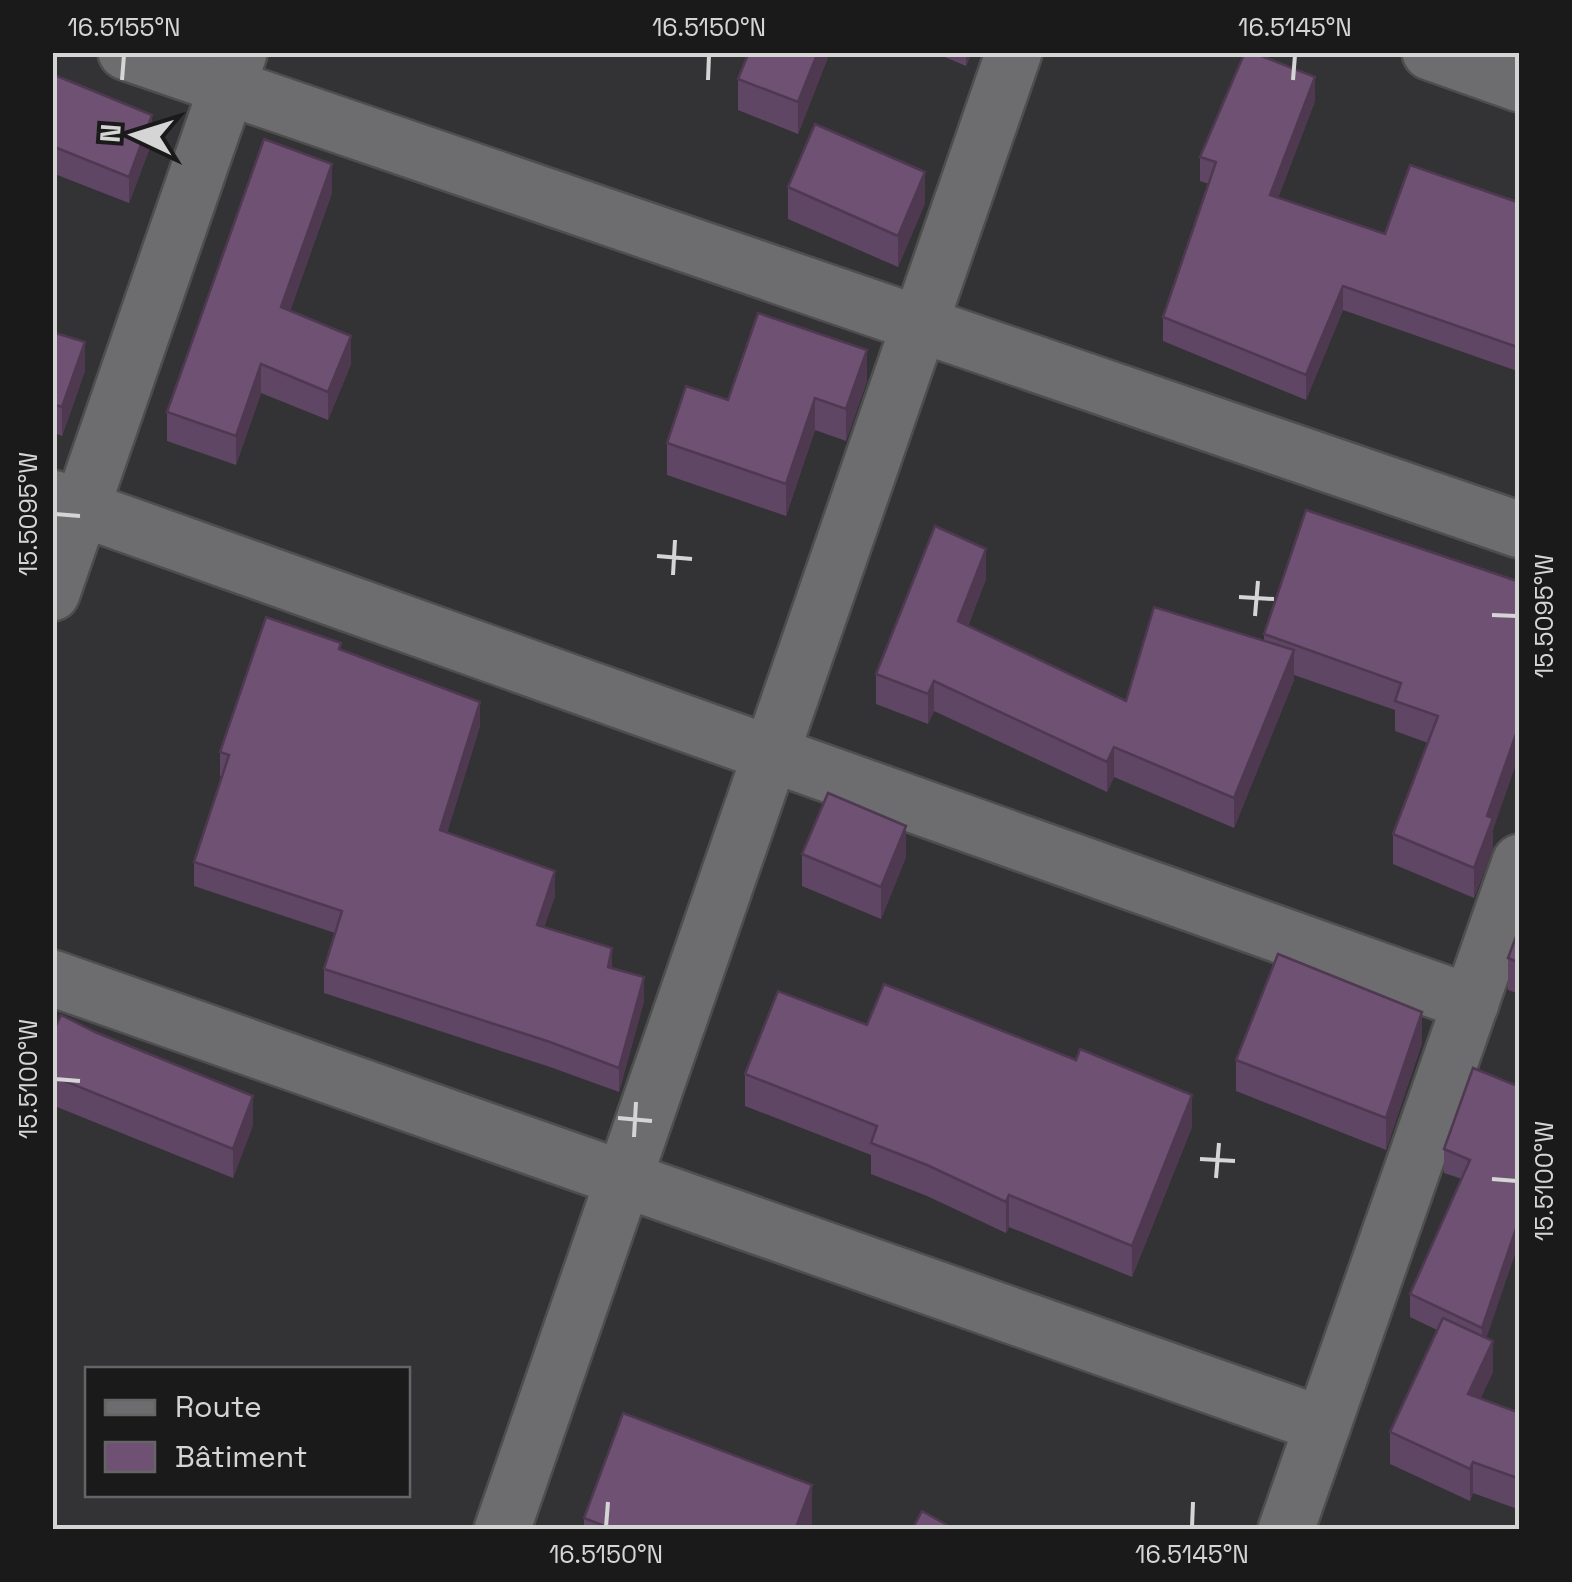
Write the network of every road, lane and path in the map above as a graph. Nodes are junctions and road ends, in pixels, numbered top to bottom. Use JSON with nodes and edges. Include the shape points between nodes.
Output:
{"nodes":[{"id":1,"x":126,"y":52,"type":"edge"},
{"id":2,"x":1014,"y":52,"type":"edge"},
{"id":3,"x":1430,"y":52,"type":"edge"},
{"id":4,"x":233,"y":70,"type":"edge"},
{"id":5,"x":1520,"y":84,"type":"edge"},
{"id":6,"x":919,"y":323,"type":"junction"},
{"id":7,"x":67,"y":503,"type":"edge"},
{"id":8,"x":1520,"y":530,"type":"edge"},
{"id":9,"x":52,"y":593,"type":"edge"},
{"id":10,"x":772,"y":754,"type":"junction"},
{"id":11,"x":1520,"y":862,"type":"edge"},
{"id":12,"x":52,"y":978,"type":"edge"},
{"id":13,"x":1471,"y":1003,"type":"junction"},
{"id":14,"x":624,"y":1178,"type":"junction"},
{"id":15,"x":1323,"y":1425,"type":"junction"},
{"id":16,"x":502,"y":1530,"type":"edge"},
{"id":17,"x":1286,"y":1530,"type":"edge"}],
"edges":[{"from":1,"to":4,"type":"street"},
{"from":2,"to":6,"type":"street"},
{"from":3,"to":5,"type":"street"},
{"from":4,"to":6,"type":"street"},
{"from":4,"to":7,"type":"street"},
{"from":6,"to":8,"type":"street"},
{"from":6,"to":10,"type":"street"},
{"from":7,"to":9,"type":"street"},
{"from":7,"to":10,"type":"street"},
{"from":10,"to":13,"type":"street"},
{"from":10,"to":14,"type":"street"},
{"from":11,"to":13,"type":"street"},
{"from":12,"to":14,"type":"street"},
{"from":13,"to":15,"type":"street"},
{"from":14,"to":15,"type":"street"},
{"from":14,"to":16,"type":"street"},
{"from":15,"to":17,"type":"street"}]}
